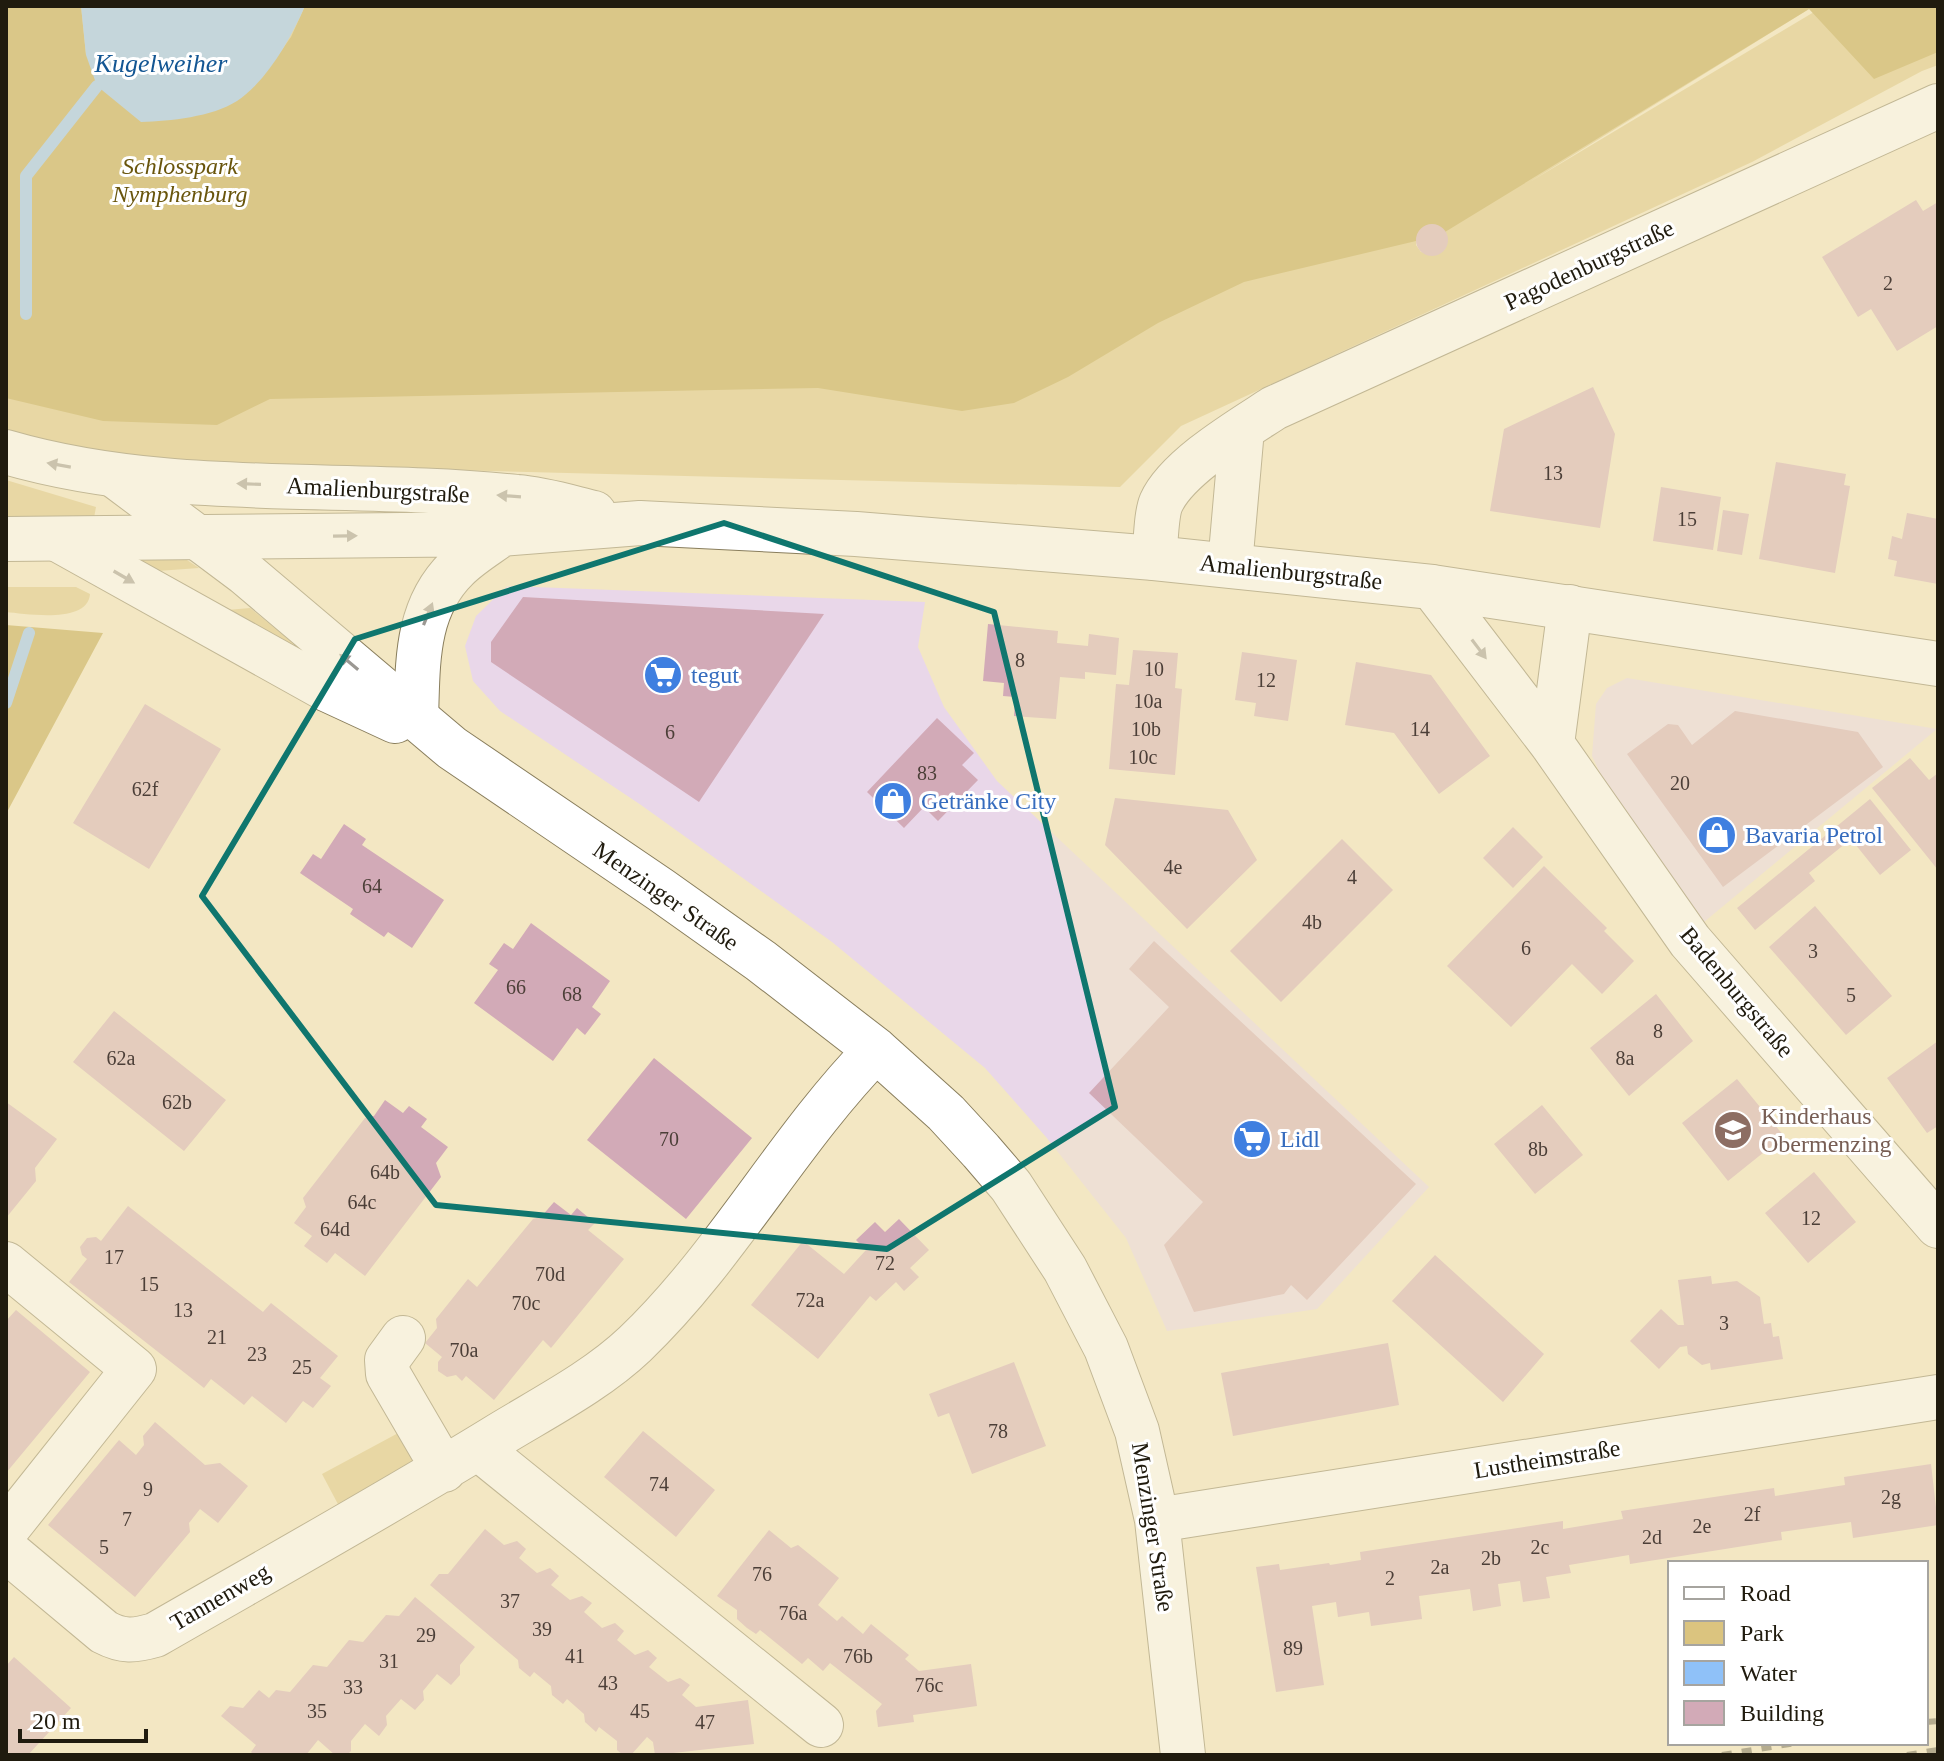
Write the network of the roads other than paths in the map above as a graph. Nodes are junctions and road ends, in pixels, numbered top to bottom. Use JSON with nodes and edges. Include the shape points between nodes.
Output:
{"nodes":[{"id":1,"x":1938,"y":106,"type":"edge"},
{"id":2,"x":1242,"y":429,"type":"junction"},
{"id":3,"x":6,"y":452,"type":"edge"},
{"id":4,"x":114,"y":475,"type":"junction"},
{"id":5,"x":640,"y":523,"type":"junction"},
{"id":6,"x":502,"y":534,"type":"junction"},
{"id":7,"x":199,"y":537,"type":"junction"},
{"id":8,"x":267,"y":537,"type":"joint"},
{"id":9,"x":6,"y":539,"type":"edge"},
{"id":10,"x":57,"y":539,"type":"junction"},
{"id":11,"x":1154,"y":558,"type":"junction"},
{"id":12,"x":1230,"y":565,"type":"junction"},
{"id":13,"x":1432,"y":587,"type":"junction"},
{"id":14,"x":1570,"y":607,"type":"junction"},
{"id":15,"x":1938,"y":664,"type":"edge"},
{"id":16,"x":416,"y":718,"type":"junction"},
{"id":17,"x":1552,"y":744,"type":"junction"},
{"id":18,"x":452,"y":748,"type":"junction"},
{"id":19,"x":876,"y":1050,"type":"junction"},
{"id":20,"x":1938,"y":1226,"type":"edge"},
{"id":21,"x":6,"y":1264,"type":"edge"},
{"id":22,"x":403,"y":1338,"type":"dead end"},
{"id":23,"x":1938,"y":1397,"type":"edge"},
{"id":24,"x":461,"y":1459,"type":"junction"},
{"id":25,"x":1157,"y":1520,"type":"junction"},
{"id":26,"x":6,"y":1530,"type":"edge"},
{"id":27,"x":6,"y":1550,"type":"edge"},
{"id":28,"x":821,"y":1725,"type":"dead end"},
{"id":29,"x":1183,"y":1755,"type":"edge"}],
"edges":[{"from":1,"to":2,"type":"street","name":"Pagodenburgstraße","via":[[1274,408]]},
{"from":2,"to":11,"type":"street","name":"Pagodenburgstraße","via":[[1199,459],[1161,503]]},
{"from":2,"to":12,"type":"street"},
{"from":4,"to":3,"type":"street","name":"Menzinger Straße","one_way":true},
{"from":5,"to":4,"type":"street","name":"Amalienburgstraße","one_way":true,"via":[[519,497]]},
{"from":4,"to":7,"type":"street","name":"Menzinger Straße"},
{"from":5,"to":6,"type":"street","name":"Amalienburgstraße"},
{"from":5,"to":11,"type":"street","name":"Amalienburgstraße"},
{"from":8,"to":6,"type":"street","name":"Amalienburgstraße","one_way":true},
{"from":16,"to":6,"type":"street","one_way":true,"via":[[419,645],[426,617],[456,568]]},
{"from":7,"to":8,"type":"street","name":"Menzinger Straße"},
{"from":7,"to":10,"type":"street","name":"Menzinger Straße"},
{"from":16,"to":7,"type":"street","name":"Menzinger Straße","one_way":true},
{"from":9,"to":10,"type":"street","name":"Menzinger Straße"},
{"from":10,"to":18,"type":"street","name":"Menzinger Straße","one_way":true,"via":[[328,690]]},
{"from":11,"to":12,"type":"street","name":"Amalienburgstraße"},
{"from":12,"to":13,"type":"street","name":"Amalienburgstraße"},
{"from":13,"to":14,"type":"street","name":"Amalienburgstraße"},
{"from":13,"to":17,"type":"street","name":"Badenburgstraße","one_way":true},
{"from":14,"to":15,"type":"street","name":"Amalienburgstraße"},
{"from":14,"to":17,"type":"street"},
{"from":16,"to":18,"type":"street","name":"Menzinger Straße"},
{"from":17,"to":20,"type":"street","name":"Badenburgstraße","via":[[1690,941]]},
{"from":18,"to":19,"type":"street","name":"Menzinger Straße","via":[[686,908]]},
{"from":19,"to":24,"type":"street","via":[[842,1085],[665,1314],[632,1347]]},
{"from":19,"to":25,"type":"street","name":"Menzinger Straße","via":[[981,1151],[1011,1186],[1065,1269],[1106,1348],[1137,1431]]},
{"from":21,"to":26,"type":"street","via":[[134,1369]]},
{"from":22,"to":24,"type":"street","via":[[387,1360],[388,1374]]},
{"from":23,"to":25,"type":"street","name":"Lustheimstraße"},
{"from":24,"to":27,"type":"street","name":"Tannenweg","via":[[155,1635],[135,1641],[104,1632]]},
{"from":24,"to":28,"type":"street"},
{"from":25,"to":29,"type":"street","name":"Menzinger Straße"}]}
